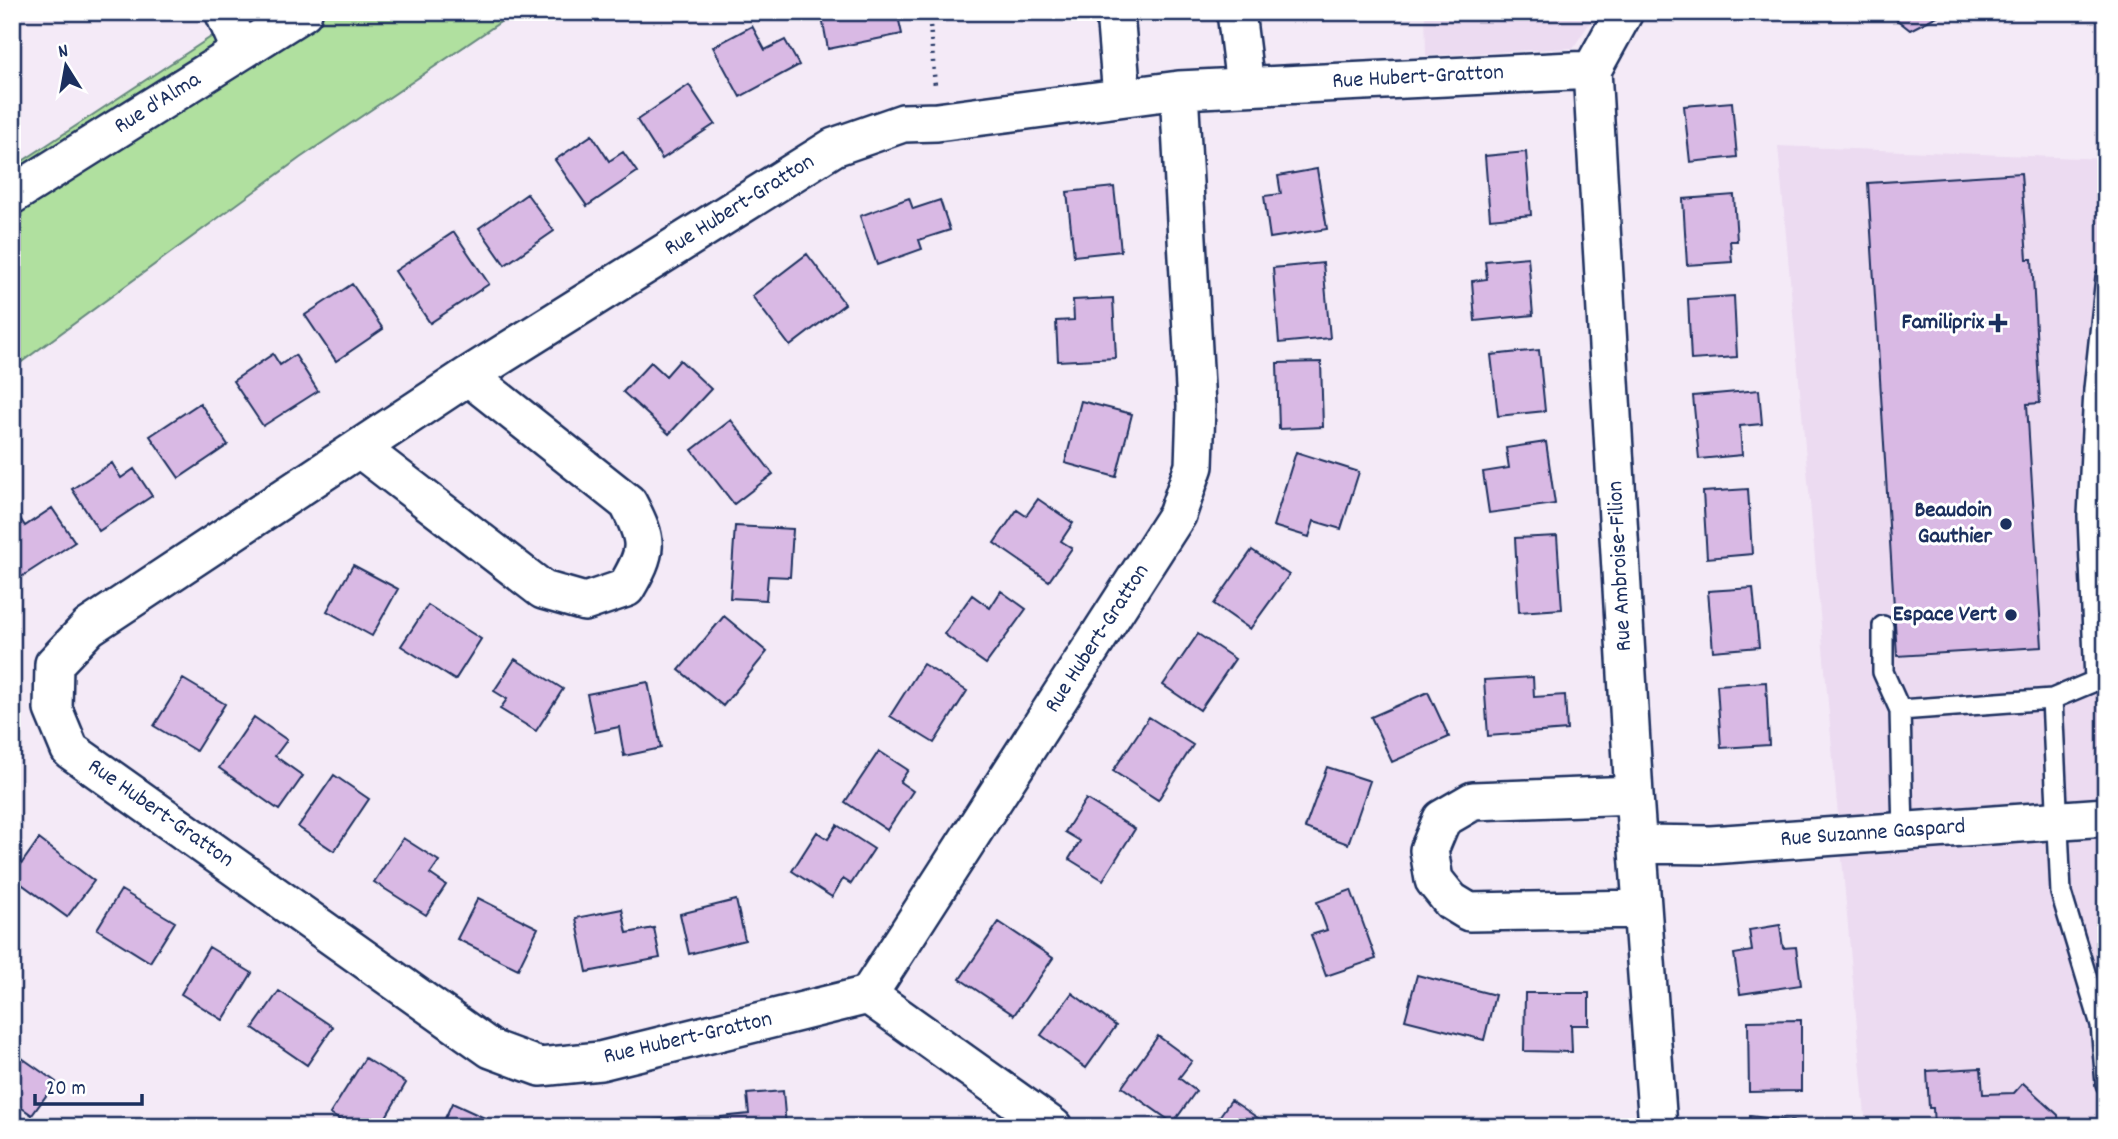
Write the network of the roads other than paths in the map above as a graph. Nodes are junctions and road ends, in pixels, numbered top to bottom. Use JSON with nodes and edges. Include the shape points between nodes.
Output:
{"nodes":[{"id":1,"x":224,"y":12,"type":"edge"},
{"id":2,"x":303,"y":12,"type":"edge"},
{"id":3,"x":1115,"y":12,"type":"edge"},
{"id":4,"x":1236,"y":12,"type":"edge"},
{"id":5,"x":1624,"y":12,"type":"edge"},
{"id":6,"x":241,"y":51,"type":"junction"},
{"id":7,"x":1592,"y":70,"type":"junction"},
{"id":8,"x":1245,"y":86,"type":"junction"},
{"id":9,"x":1179,"y":90,"type":"junction"},
{"id":10,"x":1122,"y":97,"type":"junction"},
{"id":11,"x":12,"y":195,"type":"edge"},
{"id":12,"x":2106,"y":277,"type":"edge"},
{"id":13,"x":2104,"y":299,"type":"edge"},
{"id":14,"x":468,"y":376,"type":"junction"},
{"id":15,"x":359,"y":448,"type":"junction"},
{"id":16,"x":1883,"y":626,"type":"dead end"},
{"id":17,"x":2052,"y":699,"type":"junction"},
{"id":18,"x":1900,"y":710,"type":"junction"},
{"id":19,"x":1634,"y":795,"type":"junction"},
{"id":20,"x":2106,"y":817,"type":"edge"},
{"id":21,"x":2057,"y":820,"type":"junction"},
{"id":22,"x":1903,"y":832,"type":"junction"},
{"id":23,"x":1639,"y":844,"type":"junction"},
{"id":24,"x":1642,"y":909,"type":"junction"},
{"id":25,"x":868,"y":995,"type":"junction"},
{"id":26,"x":2106,"y":1084,"type":"edge"},
{"id":27,"x":1054,"y":1127,"type":"edge"},
{"id":28,"x":1658,"y":1127,"type":"edge"}],
"edges":[{"from":1,"to":6,"type":"street"},
{"from":2,"to":6,"type":"street","name":"Rue d'Alma"},
{"from":3,"to":10,"type":"street"},
{"from":4,"to":8,"type":"street"},
{"from":5,"to":7,"type":"street"},
{"from":6,"to":11,"type":"street","name":"Rue d'Alma"},
{"from":7,"to":8,"type":"street","name":"Rue Hubert-Gratton"},
{"from":7,"to":19,"type":"street","name":"Rue Ambroise-Filion"},
{"from":8,"to":9,"type":"street","name":"Rue Hubert-Gratton"},
{"from":9,"to":10,"type":"street","name":"Rue Hubert-Gratton"},
{"from":9,"to":25,"type":"street","name":"Rue Hubert-Gratton","via":[[1196,406],[1194,466],[1177,515]]},
{"from":10,"to":14,"type":"street","name":"Rue Hubert-Gratton","via":[[903,123],[834,147]]},
{"from":12,"to":13,"type":"lane"},
{"from":13,"to":17,"type":"lane","via":[[2088,516],[2095,681]]},
{"from":14,"to":15,"type":"street","name":"Rue Hubert-Gratton"},
{"from":14,"to":15,"type":"street","via":[[628,503],[643,530],[642,560],[626,588],[584,602],[542,590]]},
{"from":15,"to":25,"type":"street","name":"Rue Hubert-Gratton","via":[[89,627],[54,664],[53,709],[70,751],[491,1049],[540,1067],[600,1061]]},
{"from":16,"to":18,"type":"lane","via":[[1883,672]]},
{"from":17,"to":18,"type":"lane"},
{"from":17,"to":21,"type":"lane"},
{"from":18,"to":22,"type":"lane"},
{"from":19,"to":23,"type":"street","name":"Rue Ambroise-Filion"},
{"from":19,"to":24,"type":"street","via":[[1473,801],[1443,819],[1429,850],[1434,880],[1451,901],[1469,912]]},
{"from":20,"to":21,"type":"street","name":"Rue Suzanne Gaspard"},
{"from":21,"to":22,"type":"street","name":"Rue Suzanne Gaspard"},
{"from":21,"to":26,"type":"lane","via":[[2061,893],[2101,1025]]},
{"from":22,"to":23,"type":"street","name":"Rue Suzanne Gaspard","via":[[1711,845]]},
{"from":23,"to":24,"type":"street","name":"Rue Ambroise-Filion"},
{"from":24,"to":28,"type":"street","name":"Rue Ambroise-Filion"},
{"from":25,"to":27,"type":"street"}]}
